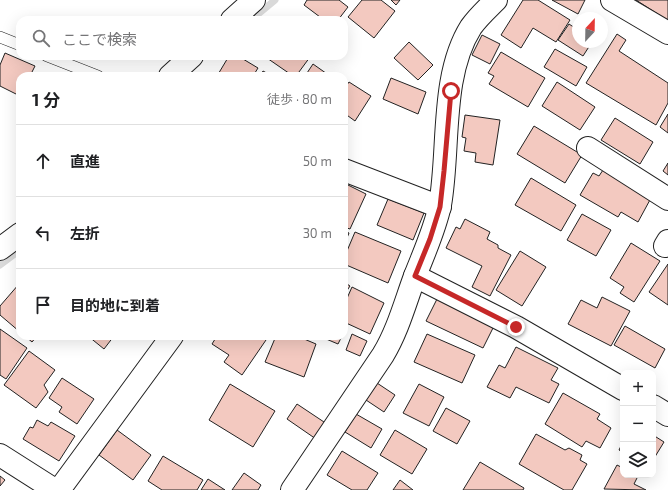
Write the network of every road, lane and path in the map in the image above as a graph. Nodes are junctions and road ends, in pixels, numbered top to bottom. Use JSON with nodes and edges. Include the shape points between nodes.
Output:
{"nodes":[{"id":1,"x":254,"y":0,"type":"edge"},
{"id":2,"x":496,"y":0,"type":"edge"},
{"id":3,"x":612,"y":0,"type":"edge"},
{"id":4,"x":236,"y":16,"type":"edge"},
{"id":5,"x":668,"y":33,"type":"edge"},
{"id":6,"x":0,"y":37,"type":"edge"},
{"id":7,"x":16,"y":43,"type":"edge"},
{"id":8,"x":57,"y":60,"type":"edge"},
{"id":9,"x":188,"y":60,"type":"edge"},
{"id":10,"x":88,"y":72,"type":"edge"},
{"id":11,"x":174,"y":72,"type":"edge"},
{"id":12,"x":588,"y":148,"type":"dead end"},
{"id":13,"x":348,"y":172,"type":"edge"},
{"id":14,"x":668,"y":199,"type":"edge"},
{"id":15,"x":440,"y":207,"type":"junction"},
{"id":16,"x":16,"y":237,"type":"edge"},
{"id":17,"x":0,"y":249,"type":"edge"},
{"id":18,"x":415,"y":276,"type":"junction"},
{"id":19,"x":169,"y":340,"type":"edge"},
{"id":20,"x":620,"y":386,"type":"edge"},
{"id":21,"x":656,"y":408,"type":"edge"},
{"id":22,"x":668,"y":415,"type":"edge"},
{"id":23,"x":0,"y":455,"type":"edge"},
{"id":24,"x":55,"y":490,"type":"edge"},
{"id":25,"x":59,"y":490,"type":"edge"},
{"id":26,"x":292,"y":490,"type":"edge"}],
"edges":[{"from":1,"to":4,"type":"street"},
{"from":2,"to":15,"type":"street","via":[[469,31],[454,70]]},
{"from":3,"to":5,"type":"street"},
{"from":6,"to":7,"type":"lane"},
{"from":8,"to":10,"type":"lane"},
{"from":9,"to":11,"type":"street"},
{"from":12,"to":14,"type":"street"},
{"from":13,"to":15,"type":"street"},
{"from":15,"to":18,"type":"street"},
{"from":16,"to":17,"type":"street"},
{"from":18,"to":20,"type":"street","via":[[516,327]]},
{"from":18,"to":26,"type":"street","via":[[389,344]]},
{"from":19,"to":25,"type":"street"},
{"from":21,"to":22,"type":"street"},
{"from":23,"to":24,"type":"street"}]}
